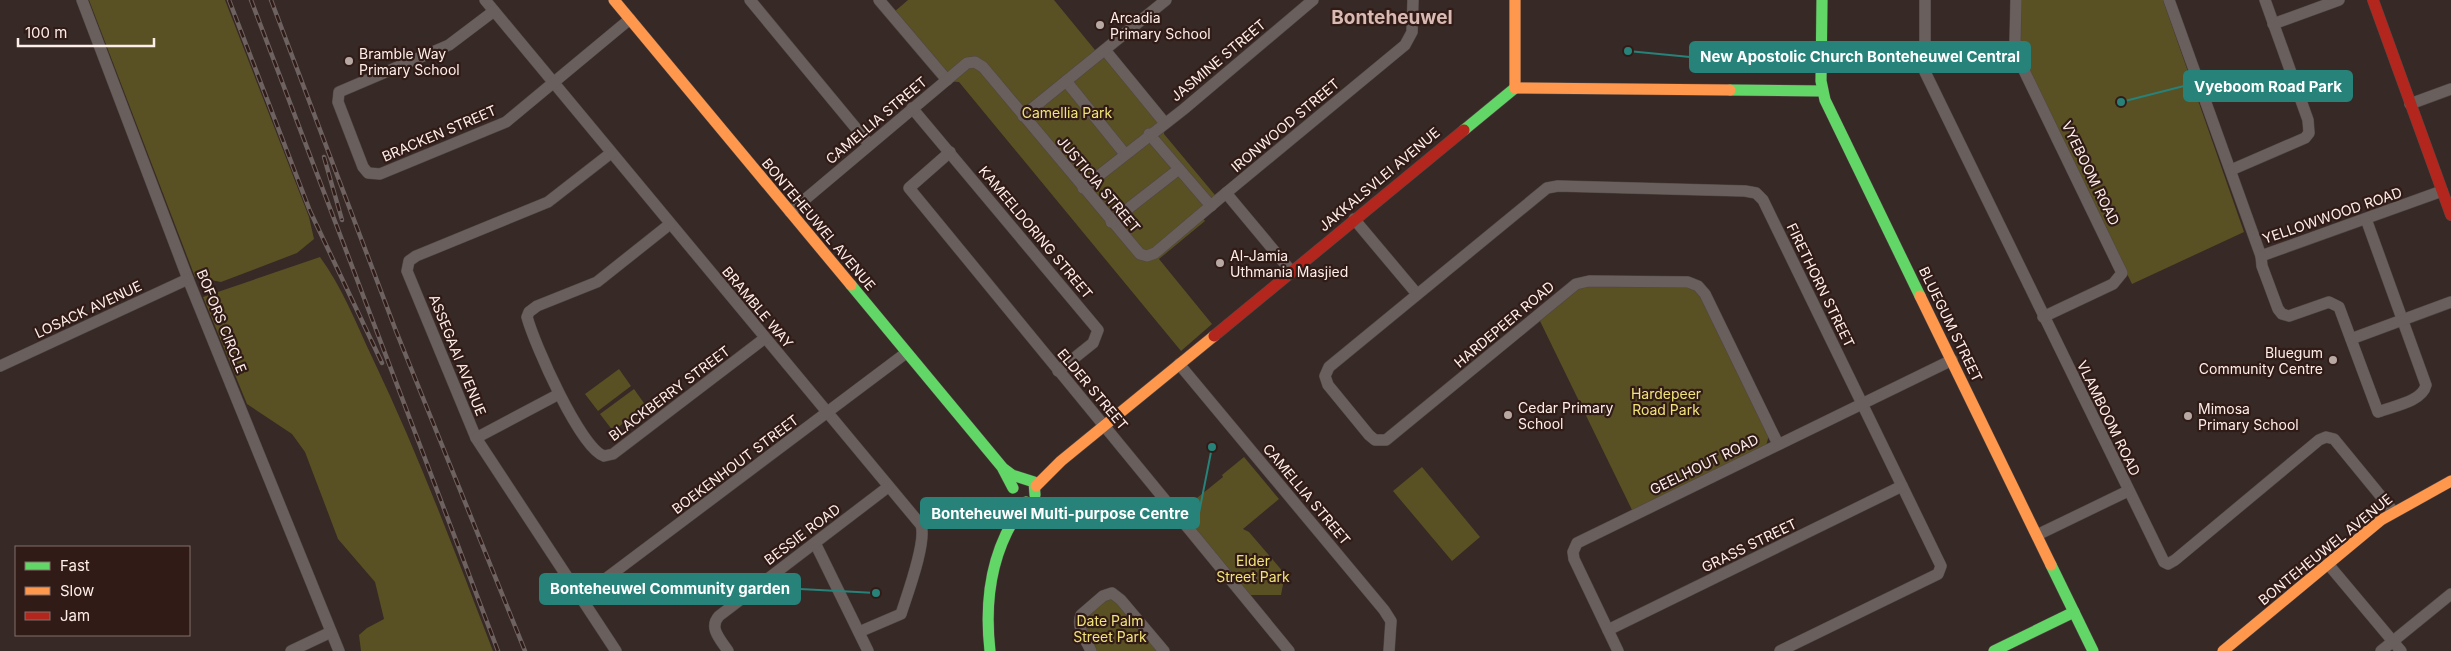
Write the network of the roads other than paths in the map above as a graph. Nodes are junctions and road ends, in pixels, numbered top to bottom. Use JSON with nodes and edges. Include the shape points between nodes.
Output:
{"nodes":[{"id":1,"x":82,"y":0,"type":"edge"},
{"id":2,"x":485,"y":0,"type":"edge"},
{"id":3,"x":614,"y":0,"type":"edge"},
{"id":4,"x":750,"y":0,"type":"edge"},
{"id":5,"x":878,"y":0,"type":"edge"},
{"id":6,"x":1166,"y":0,"type":"edge"},
{"id":7,"x":1313,"y":0,"type":"edge"},
{"id":8,"x":1413,"y":0,"type":"edge"},
{"id":9,"x":1515,"y":0,"type":"edge"},
{"id":10,"x":1822,"y":0,"type":"edge"},
{"id":11,"x":1925,"y":0,"type":"edge"},
{"id":12,"x":2016,"y":0,"type":"edge"},
{"id":13,"x":2169,"y":0,"type":"edge"},
{"id":14,"x":2264,"y":0,"type":"edge"},
{"id":15,"x":2339,"y":0,"type":"edge"},
{"id":16,"x":2373,"y":0,"type":"edge"},
{"id":17,"x":494,"y":11,"type":"junction"},
{"id":18,"x":630,"y":19,"type":"junction"},
{"id":19,"x":2273,"y":24,"type":"junction"},
{"id":20,"x":1105,"y":50,"type":"junction"},
{"id":21,"x":947,"y":80,"type":"junction"},
{"id":22,"x":1066,"y":81,"type":"junction"},
{"id":23,"x":553,"y":83,"type":"junction"},
{"id":24,"x":1515,"y":88,"type":"junction"},
{"id":25,"x":2451,"y":89,"type":"edge"},
{"id":26,"x":1822,"y":91,"type":"junction"},
{"id":27,"x":2410,"y":104,"type":"junction"},
{"id":28,"x":912,"y":108,"type":"junction"},
{"id":29,"x":1023,"y":116,"type":"junction"},
{"id":30,"x":1164,"y":122,"type":"junction"},
{"id":31,"x":1149,"y":134,"type":"junction"},
{"id":32,"x":869,"y":144,"type":"junction"},
{"id":33,"x":950,"y":152,"type":"junction"},
{"id":34,"x":611,"y":153,"type":"junction"},
{"id":35,"x":1125,"y":154,"type":"junction"},
{"id":36,"x":1179,"y":169,"type":"junction"},
{"id":37,"x":2231,"y":170,"type":"junction"},
{"id":38,"x":1083,"y":188,"type":"junction"},
{"id":39,"x":2442,"y":192,"type":"junction"},
{"id":40,"x":1226,"y":194,"type":"junction"},
{"id":41,"x":1211,"y":206,"type":"junction"},
{"id":42,"x":790,"y":212,"type":"junction"},
{"id":43,"x":2451,"y":215,"type":"edge"},
{"id":44,"x":1354,"y":219,"type":"junction"},
{"id":45,"x":2366,"y":219,"type":"junction"},
{"id":46,"x":1111,"y":222,"type":"junction"},
{"id":47,"x":670,"y":224,"type":"junction"},
{"id":48,"x":1147,"y":256,"type":"joint"},
{"id":49,"x":2262,"y":256,"type":"junction"},
{"id":50,"x":1291,"y":271,"type":"junction"},
{"id":51,"x":188,"y":279,"type":"junction"},
{"id":52,"x":1416,"y":294,"type":"junction"},
{"id":53,"x":2451,"y":302,"type":"edge"},
{"id":54,"x":2043,"y":317,"type":"junction"},
{"id":55,"x":2404,"y":320,"type":"junction"},
{"id":56,"x":765,"y":338,"type":"junction"},
{"id":57,"x":2351,"y":340,"type":"junction"},
{"id":58,"x":906,"y":353,"type":"junction"},
{"id":59,"x":1952,"y":360,"type":"junction"},
{"id":60,"x":1179,"y":364,"type":"junction"},
{"id":61,"x":0,"y":366,"type":"edge"},
{"id":62,"x":1058,"y":371,"type":"junction"},
{"id":63,"x":559,"y":394,"type":"junction"},
{"id":64,"x":1862,"y":404,"type":"junction"},
{"id":65,"x":827,"y":414,"type":"junction"},
{"id":66,"x":1104,"y":426,"type":"junction"},
{"id":67,"x":476,"y":438,"type":"junction"},
{"id":68,"x":1778,"y":444,"type":"junction"},
{"id":69,"x":1002,"y":468,"type":"junction"},
{"id":70,"x":1029,"y":481,"type":"junction"},
{"id":71,"x":2451,"y":481,"type":"edge"},
{"id":72,"x":1902,"y":486,"type":"junction"},
{"id":73,"x":888,"y":487,"type":"junction"},
{"id":74,"x":2128,"y":491,"type":"junction"},
{"id":75,"x":1014,"y":492,"type":"junction"},
{"id":76,"x":1026,"y":502,"type":"junction"},
{"id":77,"x":2393,"y":511,"type":"junction"},
{"id":78,"x":1006,"y":534,"type":"junction"},
{"id":79,"x":2037,"y":535,"type":"junction"},
{"id":80,"x":815,"y":543,"type":"junction"},
{"id":81,"x":2328,"y":564,"type":"junction"},
{"id":82,"x":2451,"y":594,"type":"edge"},
{"id":83,"x":580,"y":598,"type":"junction"},
{"id":84,"x":2074,"y":612,"type":"junction"},
{"id":85,"x":1608,"y":630,"type":"junction"},
{"id":86,"x":331,"y":632,"type":"junction"},
{"id":87,"x":859,"y":632,"type":"junction"},
{"id":88,"x":2393,"y":641,"type":"junction"},
{"id":89,"x":291,"y":651,"type":"edge"},
{"id":90,"x":339,"y":651,"type":"edge"},
{"id":91,"x":616,"y":651,"type":"edge"},
{"id":92,"x":728,"y":651,"type":"edge"},
{"id":93,"x":868,"y":651,"type":"edge"},
{"id":94,"x":990,"y":651,"type":"edge"},
{"id":95,"x":1091,"y":651,"type":"edge"},
{"id":96,"x":1164,"y":651,"type":"edge"},
{"id":97,"x":1289,"y":651,"type":"edge"},
{"id":98,"x":1389,"y":651,"type":"edge"},
{"id":99,"x":1618,"y":651,"type":"edge"},
{"id":100,"x":1780,"y":651,"type":"edge"},
{"id":101,"x":1994,"y":651,"type":"edge"},
{"id":102,"x":2093,"y":651,"type":"edge"},
{"id":103,"x":2223,"y":651,"type":"edge"},
{"id":104,"x":2381,"y":651,"type":"edge"},
{"id":105,"x":2401,"y":651,"type":"edge"}],
"edges":[{"from":1,"to":51,"type":"street","name":"BOFORS CIRCLE"},
{"from":2,"to":17,"type":"street","name":"BRAMBLE WAY"},
{"from":3,"to":18,"type":"street","name":"BONTEHEUWEL AVENUE"},
{"from":4,"to":32,"type":"street"},
{"from":5,"to":21,"type":"street","name":"CAMELLIA STREET"},
{"from":6,"to":20,"type":"street"},
{"from":7,"to":30,"type":"street","name":"JASMINE STREET","via":[[1184,109]]},
{"from":8,"to":40,"type":"street","name":"IRONWOOD STREET","via":[[1412,32],[1405,45]]},
{"from":9,"to":24,"type":"street"},
{"from":10,"to":26,"type":"street","name":"BLUEGUM STREET"},
{"from":11,"to":54,"type":"street","name":"VLAMBOOM ROAD","via":[[1924,72]]},
{"from":12,"to":54,"type":"street","name":"VYEBOOM ROAD","via":[[2017,56],[2122,273],[2113,284]]},
{"from":13,"to":37,"type":"street","name":"YELLOWWOOD ROAD"},
{"from":14,"to":19,"type":"street"},
{"from":15,"to":19,"type":"street"},
{"from":16,"to":27,"type":"street"},
{"from":17,"to":23,"type":"street","name":"BRAMBLE WAY"},
{"from":17,"to":23,"type":"street","name":"BRACKEN STREET","via":[[450,45],[339,92],[338,102],[368,173],[380,174],[498,126]]},
{"from":18,"to":23,"type":"street","name":"BRACKEN STREET"},
{"from":18,"to":42,"type":"street","name":"BONTEHEUWEL AVENUE"},
{"from":19,"to":37,"type":"street","via":[[2308,120],[2309,133],[2305,138]]},
{"from":20,"to":22,"type":"street"},
{"from":20,"to":30,"type":"street"},
{"from":21,"to":28,"type":"street","name":"CAMELLIA STREET"},
{"from":21,"to":29,"type":"street","name":"JUSTICIA STREET","via":[[968,62],[975,62],[983,67]]},
{"from":22,"to":29,"type":"street"},
{"from":22,"to":35,"type":"street"},
{"from":23,"to":34,"type":"street","name":"BRAMBLE WAY"},
{"from":24,"to":26,"type":"street"},
{"from":24,"to":44,"type":"street","name":"JAKKALSVLEI AVENUE"},
{"from":25,"to":27,"type":"street"},
{"from":26,"to":59,"type":"street","name":"BLUEGUM STREET"},
{"from":27,"to":39,"type":"street"},
{"from":28,"to":32,"type":"street","name":"CAMELLIA STREET"},
{"from":28,"to":33,"type":"street","name":"KAMEELDORING STREET"},
{"from":29,"to":38,"type":"street","name":"JUSTICIA STREET"},
{"from":30,"to":31,"type":"street","name":"JASMINE STREET"},
{"from":31,"to":35,"type":"street","name":"JASMINE STREET"},
{"from":31,"to":36,"type":"street"},
{"from":32,"to":42,"type":"street","name":"CAMELLIA STREET"},
{"from":33,"to":62,"type":"street","name":"ELDER STREET","via":[[909,188]]},
{"from":33,"to":62,"type":"street","name":"KAMEELDORING STREET","via":[[1098,330],[1093,344]]},
{"from":34,"to":47,"type":"street","name":"BRAMBLE WAY"},
{"from":34,"to":67,"type":"street","name":"ASSEGAAI AVENUE","via":[[548,202],[408,261],[407,270]]},
{"from":35,"to":38,"type":"street","name":"JASMINE STREET"},
{"from":36,"to":41,"type":"street"},
{"from":36,"to":46,"type":"street"},
{"from":37,"to":49,"type":"street","name":"YELLOWWOOD ROAD"},
{"from":38,"to":46,"type":"street","name":"JUSTICIA STREET"},
{"from":39,"to":43,"type":"street"},
{"from":39,"to":45,"type":"street","name":"YELLOWWOOD ROAD"},
{"from":40,"to":41,"type":"street","name":"IRONWOOD STREET"},
{"from":40,"to":50,"type":"street"},
{"from":41,"to":48,"type":"street","name":"IRONWOOD STREET","via":[[1155,253]]},
{"from":42,"to":58,"type":"street","name":"BONTEHEUWEL AVENUE"},
{"from":44,"to":50,"type":"street","name":"JAKKALSVLEI AVENUE"},
{"from":44,"to":52,"type":"street"},
{"from":45,"to":49,"type":"street","name":"YELLOWWOOD ROAD"},
{"from":45,"to":55,"type":"street"},
{"from":46,"to":48,"type":"street","name":"JUSTICIA STREET","via":[[1134,250]]},
{"from":47,"to":56,"type":"street","name":"BRAMBLE WAY"},
{"from":47,"to":63,"type":"street","name":"BLACKBERRY STREET","via":[[597,282],[529,312],[530,327]]},
{"from":49,"to":57,"type":"street","via":[[2262,266],[2280,312],[2290,316],[2332,302],[2340,309]]},
{"from":50,"to":60,"type":"street","name":"JAKKALSVLEI AVENUE"},
{"from":51,"to":61,"type":"street","name":"LOSACK AVENUE"},
{"from":51,"to":86,"type":"street","name":"BOFORS CIRCLE"},
{"from":52,"to":64,"type":"street","name":"FIRETHORN STREET","via":[[1547,188],[1752,192],[1763,200]]},
{"from":52,"to":68,"type":"street","name":"HARDEPEER ROAD","via":[[1329,366],[1326,372],[1328,385],[1375,440],[1389,438],[1572,286],[1589,281],[1682,282],[1702,290]]},
{"from":53,"to":55,"type":"street"},
{"from":54,"to":74,"type":"street","name":"VLAMBOOM ROAD"},
{"from":55,"to":57,"type":"street"},
{"from":55,"to":57,"type":"street","via":[[2426,384],[2425,390],[2417,397],[2386,409],[2378,412]]},
{"from":56,"to":63,"type":"street","name":"BLACKBERRY STREET","via":[[608,456],[595,450]]},
{"from":56,"to":65,"type":"street","name":"BRAMBLE WAY"},
{"from":58,"to":65,"type":"street","name":"BOEKENHOUT STREET"},
{"from":58,"to":69,"type":"street","name":"BONTEHEUWEL AVENUE"},
{"from":59,"to":64,"type":"street","name":"GEELHOUT ROAD"},
{"from":59,"to":79,"type":"street","name":"BLUEGUM STREET"},
{"from":60,"to":66,"type":"street","name":"JAKKALSVLEI AVENUE"},
{"from":60,"to":98,"type":"street","name":"CAMELLIA STREET","via":[[1384,610],[1390,621]]},
{"from":62,"to":66,"type":"street","name":"ELDER STREET"},
{"from":63,"to":67,"type":"street"},
{"from":64,"to":68,"type":"street","name":"GEELHOUT ROAD"},
{"from":64,"to":72,"type":"street","name":"FIRETHORN STREET"},
{"from":65,"to":73,"type":"street","name":"BRAMBLE WAY"},
{"from":65,"to":83,"type":"street","name":"BOEKENHOUT STREET"},
{"from":66,"to":70,"type":"street","name":"JAKKALSVLEI AVENUE","via":[[1057,465]]},
{"from":66,"to":97,"type":"street","name":"ELDER STREET"},
{"from":67,"to":83,"type":"street","name":"ASSEGAAI AVENUE"},
{"from":68,"to":85,"type":"street","name":"GEELHOUT ROAD","via":[[1577,543],[1574,559]]},
{"from":69,"to":70,"type":"street","name":"BONTEHEUWEL AVENUE"},
{"from":69,"to":75,"type":"street","name":"BONTEHEUWEL AVENUE"},
{"from":70,"to":75,"type":"street"},
{"from":70,"to":76,"type":"street","via":[[1035,496]]},
{"from":71,"to":77,"type":"street","name":"BONTEHEUWEL AVENUE"},
{"from":72,"to":85,"type":"street","name":"GRASS STREET"},
{"from":72,"to":100,"type":"street","name":"FIRETHORN STREET","via":[[1940,564],[1940,572]]},
{"from":73,"to":80,"type":"street","name":"BESSIE ROAD"},
{"from":73,"to":87,"type":"street","name":"BRAMBLE WAY","via":[[924,531],[901,614]]},
{"from":74,"to":77,"type":"street","name":"VLAMBOOM ROAD","via":[[2158,554],[2168,564],[2326,437],[2334,439]]},
{"from":74,"to":79,"type":"street"},
{"from":75,"to":76,"type":"street","via":[[1019,500]]},
{"from":75,"to":78,"type":"street"},
{"from":76,"to":78,"type":"street"},
{"from":77,"to":81,"type":"street","name":"BONTEHEUWEL AVENUE"},
{"from":78,"to":94,"type":"street","via":[[993,572],[988,603]]},
{"from":79,"to":84,"type":"street","name":"BLUEGUM STREET"},
{"from":80,"to":87,"type":"street"},
{"from":80,"to":92,"type":"street","name":"BESSIE ROAD","via":[[715,620],[715,629]]},
{"from":81,"to":88,"type":"street"},
{"from":81,"to":103,"type":"street","name":"BONTEHEUWEL AVENUE"},
{"from":82,"to":88,"type":"street"},
{"from":83,"to":91,"type":"street","name":"ASSEGAAI AVENUE"},
{"from":84,"to":101,"type":"street"},
{"from":84,"to":102,"type":"street","name":"BLUEGUM STREET"},
{"from":85,"to":99,"type":"street","name":"GEELHOUT ROAD"},
{"from":86,"to":89,"type":"street"},
{"from":86,"to":90,"type":"street","name":"BOFORS CIRCLE"},
{"from":87,"to":93,"type":"street"},
{"from":88,"to":104,"type":"street"},
{"from":88,"to":105,"type":"street"},
{"from":95,"to":96,"type":"street","via":[[1079,620],[1104,596],[1112,593]]}]}
